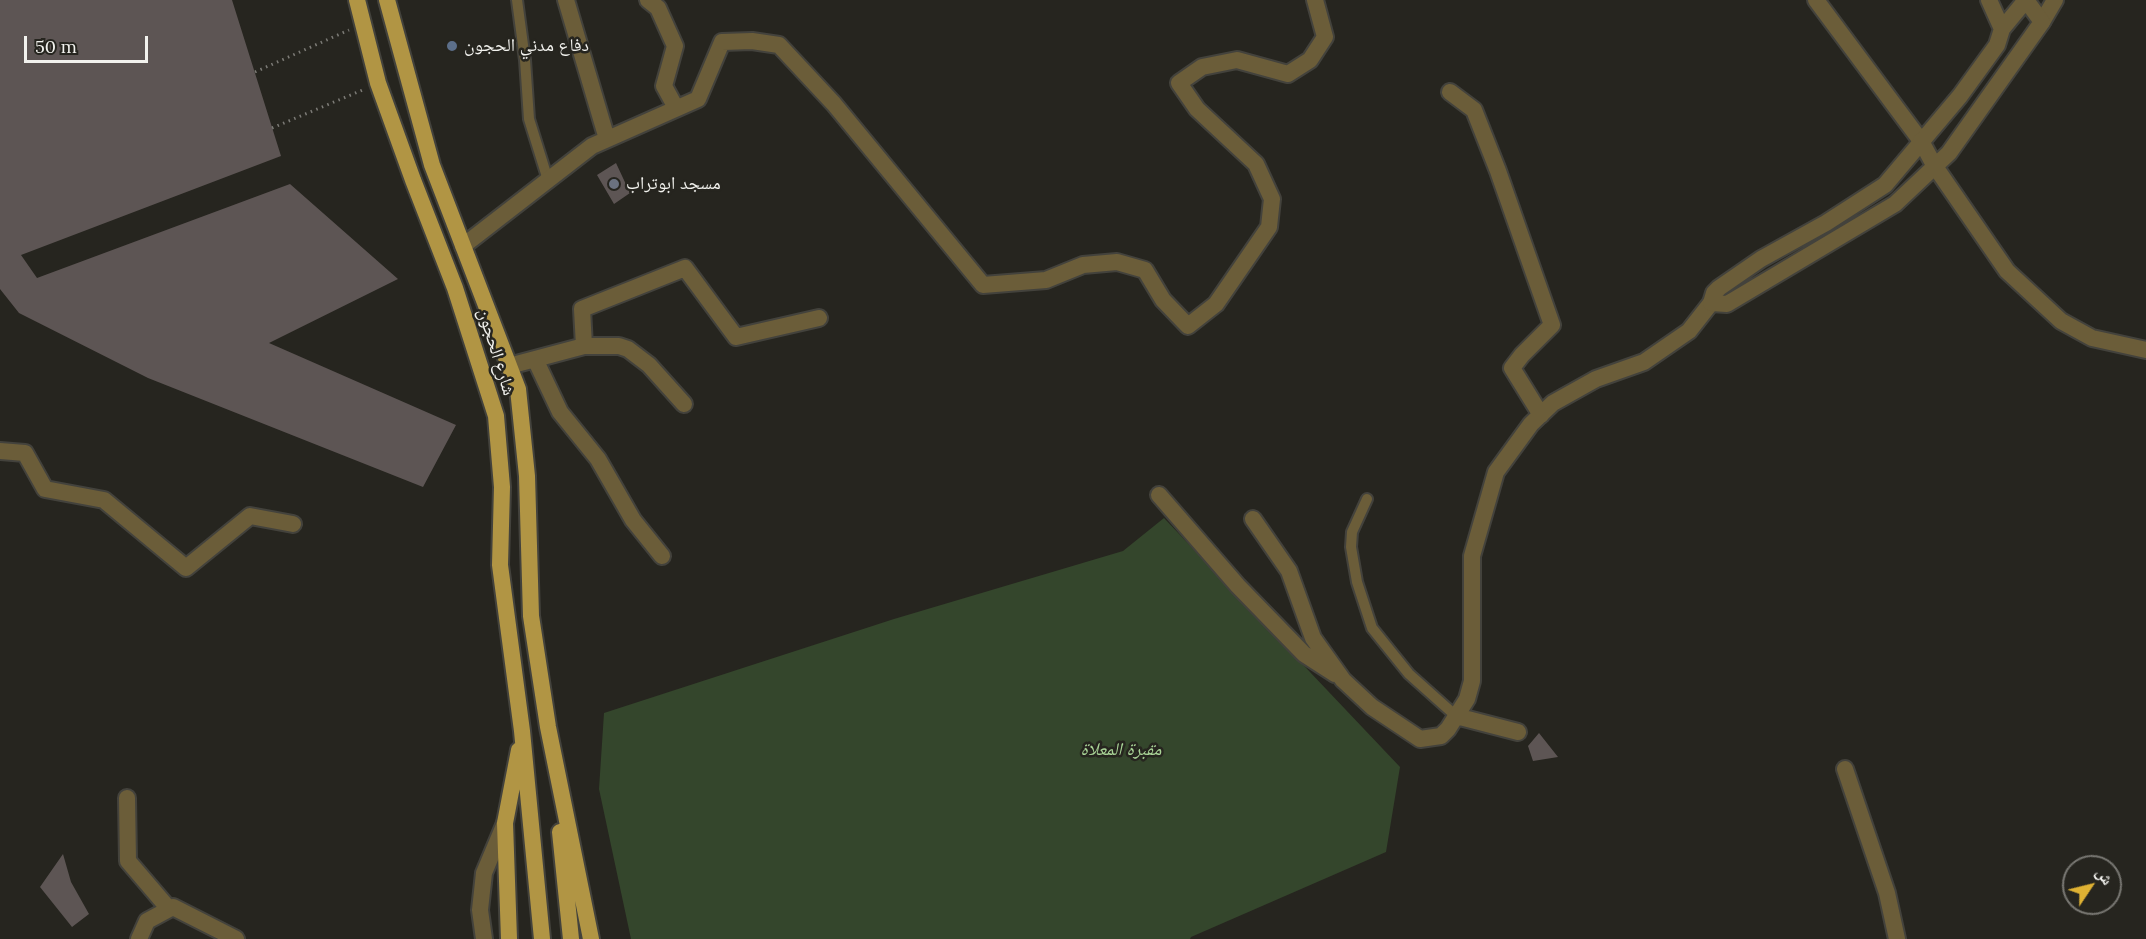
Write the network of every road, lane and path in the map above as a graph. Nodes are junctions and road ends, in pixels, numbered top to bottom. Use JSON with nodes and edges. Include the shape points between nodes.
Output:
{"nodes":[{"id":1,"x":357,"y":0,"type":"edge"},
{"id":2,"x":387,"y":0,"type":"edge"},
{"id":3,"x":517,"y":0,"type":"edge"},
{"id":4,"x":566,"y":0,"type":"edge"},
{"id":5,"x":648,"y":0,"type":"edge"},
{"id":6,"x":1315,"y":0,"type":"edge"},
{"id":7,"x":1816,"y":0,"type":"edge"},
{"id":8,"x":1989,"y":0,"type":"edge"},
{"id":9,"x":2026,"y":0,"type":"edge"},
{"id":10,"x":2055,"y":0,"type":"edge"},
{"id":11,"x":2042,"y":22,"type":"junction"},
{"id":12,"x":362,"y":24,"type":"junction"},
{"id":13,"x":2002,"y":29,"type":"junction"},
{"id":14,"x":255,"y":72,"type":"dead end"},
{"id":15,"x":378,"y":83,"type":"junction"},
{"id":16,"x":1450,"y":92,"type":"dead end"},
{"id":17,"x":676,"y":108,"type":"junction"},
{"id":18,"x":272,"y":128,"type":"dead end"},
{"id":19,"x":607,"y":139,"type":"junction"},
{"id":20,"x":1922,"y":141,"type":"junction"},
{"id":21,"x":1934,"y":165,"type":"junction"},
{"id":22,"x":548,"y":180,"type":"junction"},
{"id":23,"x":464,"y":246,"type":"junction"},
{"id":24,"x":1711,"y":303,"type":"junction"},
{"id":25,"x":819,"y":318,"type":"dead end"},
{"id":26,"x":584,"y":346,"type":"junction"},
{"id":27,"x":2146,"y":350,"type":"edge"},
{"id":28,"x":535,"y":359,"type":"junction"},
{"id":29,"x":509,"y":366,"type":"junction"},
{"id":30,"x":684,"y":404,"type":"dead end"},
{"id":31,"x":1541,"y":415,"type":"junction"},
{"id":32,"x":0,"y":450,"type":"edge"},
{"id":33,"x":1159,"y":495,"type":"dead end"},
{"id":34,"x":1367,"y":499,"type":"dead end"},
{"id":35,"x":1253,"y":519,"type":"dead end"},
{"id":36,"x":293,"y":524,"type":"dead end"},
{"id":37,"x":662,"y":556,"type":"dead end"},
{"id":38,"x":1343,"y":680,"type":"junction"},
{"id":39,"x":1456,"y":716,"type":"junction"},
{"id":40,"x":548,"y":727,"type":"junction"},
{"id":41,"x":522,"y":731,"type":"junction"},
{"id":42,"x":1518,"y":732,"type":"dead end"},
{"id":43,"x":1845,"y":769,"type":"dead end"},
{"id":44,"x":127,"y":798,"type":"dead end"},
{"id":45,"x":505,"y":823,"type":"junction"},
{"id":46,"x":169,"y":909,"type":"junction"},
{"id":47,"x":139,"y":939,"type":"edge"},
{"id":48,"x":236,"y":939,"type":"edge"},
{"id":49,"x":484,"y":939,"type":"edge"},
{"id":50,"x":509,"y":939,"type":"edge"},
{"id":51,"x":542,"y":939,"type":"edge"},
{"id":52,"x":571,"y":939,"type":"edge"},
{"id":53,"x":591,"y":939,"type":"edge"},
{"id":54,"x":1898,"y":939,"type":"edge"}],
"edges":[{"from":1,"to":12,"type":"main road","name":"شارع الحجون"},
{"from":2,"to":23,"type":"main road","name":"شارع الحجون","via":[[432,165]]},
{"from":3,"to":22,"type":"lane","via":[[529,119]]},
{"from":4,"to":19,"type":"street"},
{"from":5,"to":17,"type":"street","via":[[658,8],[675,46],[664,86]]},
{"from":6,"to":17,"type":"street","via":[[1325,37],[1310,60],[1288,74],[1237,60],[1202,68],[1179,83],[1197,109],[1256,164],[1272,199],[1269,227],[1216,303],[1188,326],[1163,300],[1145,270],[1117,262],[1083,265],[1046,280],[983,285],[834,104],[779,45],[752,40],[722,42],[698,99]]},
{"from":7,"to":20,"type":"street"},
{"from":8,"to":13,"type":"street"},
{"from":9,"to":11,"type":"street"},
{"from":9,"to":13,"type":"street"},
{"from":10,"to":11,"type":"street"},
{"from":11,"to":21,"type":"street","via":[[1949,153]]},
{"from":12,"to":14,"type":"path"},
{"from":12,"to":15,"type":"main road","name":"شارع الحجون"},
{"from":13,"to":20,"type":"street","via":[[1997,45]]},
{"from":15,"to":18,"type":"path"},
{"from":15,"to":41,"type":"main road","name":"شارع الحجون","via":[[455,288],[495,417],[502,487],[500,565]]},
{"from":16,"to":31,"type":"street","via":[[1474,110],[1552,325],[1512,368]]},
{"from":17,"to":19,"type":"street"},
{"from":19,"to":22,"type":"street"},
{"from":20,"to":21,"type":"street"},
{"from":20,"to":24,"type":"street","via":[[1885,185],[1761,259],[1719,288]]},
{"from":21,"to":24,"type":"street","via":[[1895,204],[1727,304]]},
{"from":21,"to":27,"type":"street","via":[[2007,271],[2061,321],[2092,338]]},
{"from":22,"to":23,"type":"street"},
{"from":23,"to":29,"type":"main road","name":"شارع الحجون"},
{"from":24,"to":31,"type":"street","via":[[1689,330],[1644,362],[1596,379]]},
{"from":25,"to":26,"type":"street","via":[[736,337],[685,268],[582,309]]},
{"from":26,"to":28,"type":"street"},
{"from":26,"to":30,"type":"street","via":[[628,349],[649,365]]},
{"from":28,"to":29,"type":"street"},
{"from":28,"to":37,"type":"street","via":[[560,412],[598,459],[633,520]]},
{"from":29,"to":40,"type":"main road","name":"شارع الحجون","via":[[518,389],[525,454],[531,616]]},
{"from":31,"to":39,"type":"street","via":[[1496,471],[1472,556],[1472,681]]},
{"from":32,"to":36,"type":"street","via":[[25,453],[45,489],[104,500],[186,568],[250,516]]},
{"from":33,"to":38,"type":"street","via":[[1304,654]]},
{"from":34,"to":39,"type":"lane","via":[[1352,532],[1351,547],[1372,628],[1409,674]]},
{"from":35,"to":38,"type":"street","via":[[1289,570],[1313,638]]},
{"from":38,"to":39,"type":"street","via":[[1372,707],[1420,739],[1441,736]]},
{"from":39,"to":42,"type":"street"},
{"from":40,"to":52,"type":"main road"},
{"from":40,"to":53,"type":"main road"},
{"from":41,"to":45,"type":"main road"},
{"from":41,"to":51,"type":"main road","name":"شارع الحجون"},
{"from":43,"to":54,"type":"street","via":[[1887,893]]},
{"from":44,"to":46,"type":"street","via":[[128,861]]},
{"from":45,"to":49,"type":"street","via":[[484,873],[480,910]]},
{"from":45,"to":50,"type":"main road"},
{"from":46,"to":47,"type":"street","via":[[147,921]]},
{"from":46,"to":48,"type":"street","via":[[173,907]]}]}
